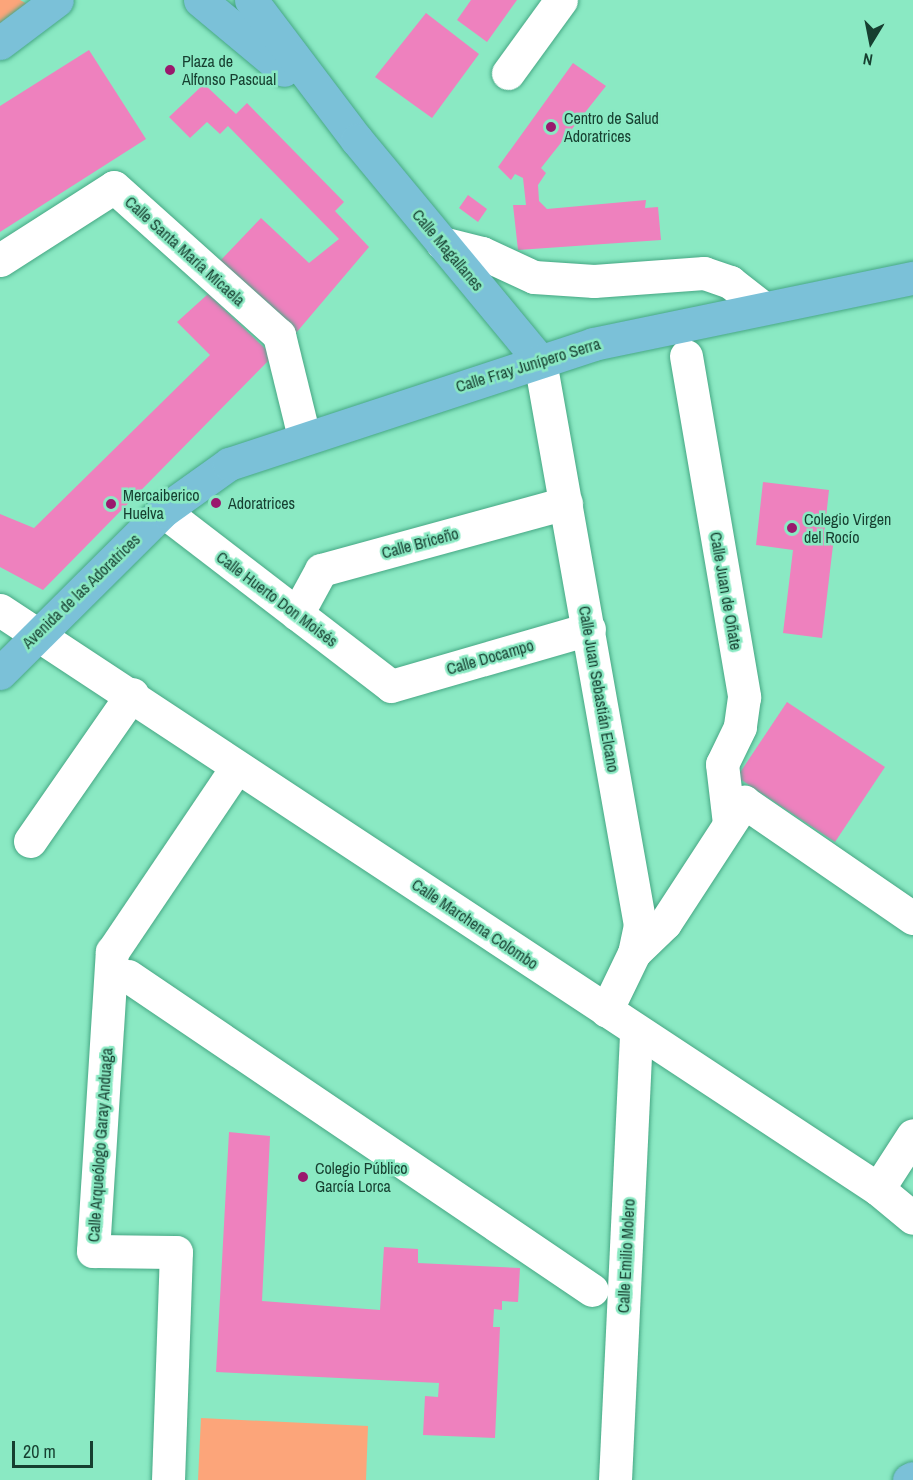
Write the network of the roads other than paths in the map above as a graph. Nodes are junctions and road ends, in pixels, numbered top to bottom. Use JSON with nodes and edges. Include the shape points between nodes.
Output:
{"nodes":[{"id":1,"x":57,"y":0,"type":"edge"},
{"id":2,"x":200,"y":0,"type":"edge"},
{"id":3,"x":251,"y":0,"type":"edge"},
{"id":4,"x":561,"y":0,"type":"edge"},
{"id":5,"x":0,"y":43,"type":"edge"},
{"id":6,"x":508,"y":73,"type":"dead end"},
{"id":7,"x":357,"y":140,"type":"junction"},
{"id":8,"x":442,"y":243,"type":"junction"},
{"id":9,"x":0,"y":260,"type":"edge"},
{"id":10,"x":913,"y":278,"type":"edge"},
{"id":11,"x":761,"y":306,"type":"junction"},
{"id":12,"x":686,"y":356,"type":"dead end"},
{"id":13,"x":540,"y":361,"type":"junction"},
{"id":14,"x":304,"y":437,"type":"junction"},
{"id":15,"x":566,"y":503,"type":"junction"},
{"id":16,"x":163,"y":511,"type":"junction"},
{"id":17,"x":0,"y":610,"type":"edge"},
{"id":18,"x":297,"y":614,"type":"junction"},
{"id":19,"x":589,"y":629,"type":"junction"},
{"id":20,"x":38,"y":630,"type":"junction"},
{"id":21,"x":0,"y":673,"type":"edge"},
{"id":22,"x":391,"y":686,"type":"joint"},
{"id":23,"x":132,"y":694,"type":"junction"},
{"id":24,"x":237,"y":767,"type":"junction"},
{"id":25,"x":736,"y":813,"type":"junction"},
{"id":26,"x":30,"y":841,"type":"dead end"},
{"id":27,"x":913,"y":918,"type":"edge"},
{"id":28,"x":634,"y":952,"type":"junction"},
{"id":29,"x":128,"y":976,"type":"dead end"},
{"id":30,"x":606,"y":1011,"type":"junction"},
{"id":31,"x":636,"y":1032,"type":"junction"},
{"id":32,"x":913,"y":1136,"type":"edge"},
{"id":33,"x":878,"y":1189,"type":"junction"},
{"id":34,"x":913,"y":1218,"type":"edge"},
{"id":35,"x":592,"y":1290,"type":"dead end"},
{"id":36,"x":913,"y":1478,"type":"edge"},
{"id":37,"x":168,"y":1480,"type":"edge"},
{"id":38,"x":615,"y":1480,"type":"edge"},
{"id":39,"x":909,"y":1480,"type":"edge"}],
"edges":[{"from":1,"to":5,"type":"main road"},
{"from":2,"to":7,"type":"main road","name":"Calle Magallanes","via":[[254,41]]},
{"from":3,"to":7,"type":"main road","name":"Calle Magallanes"},
{"from":4,"to":6,"type":"street"},
{"from":7,"to":8,"type":"main road","name":"Calle Magallanes"},
{"from":8,"to":11,"type":"street","via":[[482,253],[534,277],[594,281],[705,273],[730,282]]},
{"from":8,"to":13,"type":"main road","name":"Calle Magallanes"},
{"from":9,"to":14,"type":"street","name":"Calle Santa María Micaela","via":[[114,187],[279,335]]},
{"from":10,"to":11,"type":"main road","name":"Calle Fray Junípero Serra"},
{"from":11,"to":13,"type":"main road","name":"Calle Fray Junípero Serra"},
{"from":12,"to":25,"type":"street","name":"Calle Juan de Oñate","via":[[744,697],[740,728],[722,764]]},
{"from":13,"to":14,"type":"main road","name":"Calle Fray Junípero Serra"},
{"from":13,"to":15,"type":"street","name":"Calle Juan Sebastián Elcano"},
{"from":14,"to":16,"type":"main road","name":"Calle Fray Junípero Serra","via":[[230,464]]},
{"from":15,"to":18,"type":"street","name":"Calle Briceño","via":[[321,570]]},
{"from":15,"to":19,"type":"street","name":"Calle Juan Sebastián Elcano"},
{"from":16,"to":18,"type":"street","name":"Calle Huerto Don Moisés"},
{"from":16,"to":20,"type":"main road","name":"Avenida de las Adoratrices"},
{"from":17,"to":20,"type":"street","name":"Calle Marchena Colombo"},
{"from":18,"to":22,"type":"street","name":"Calle Huerto Don Moisés"},
{"from":19,"to":22,"type":"street","name":"Calle Docampo"},
{"from":19,"to":28,"type":"street","name":"Calle Juan Sebastián Elcano","via":[[640,925]]},
{"from":20,"to":21,"type":"main road","name":"Avenida de las Adoratrices"},
{"from":20,"to":23,"type":"street","name":"Calle Marchena Colombo"},
{"from":23,"to":24,"type":"street","name":"Calle Marchena Colombo"},
{"from":23,"to":26,"type":"street"},
{"from":24,"to":30,"type":"street","name":"Calle Marchena Colombo"},
{"from":24,"to":37,"type":"street","name":"Calle Arqueólogo Garay Anduaga","via":[[112,952],[93,1251],[176,1252]]},
{"from":25,"to":27,"type":"street"},
{"from":25,"to":28,"type":"street","via":[[665,923]]},
{"from":28,"to":30,"type":"street","name":"Calle Juan Sebastián Elcano"},
{"from":29,"to":35,"type":"street"},
{"from":30,"to":31,"type":"street","name":"Calle Marchena Colombo"},
{"from":31,"to":33,"type":"street","name":"Calle Marchena Colombo"},
{"from":31,"to":38,"type":"street","name":"Calle Emilio Molero"},
{"from":32,"to":33,"type":"street"},
{"from":33,"to":34,"type":"street","name":"Calle Marchena Colombo"},
{"from":36,"to":39,"type":"main road"}]}
